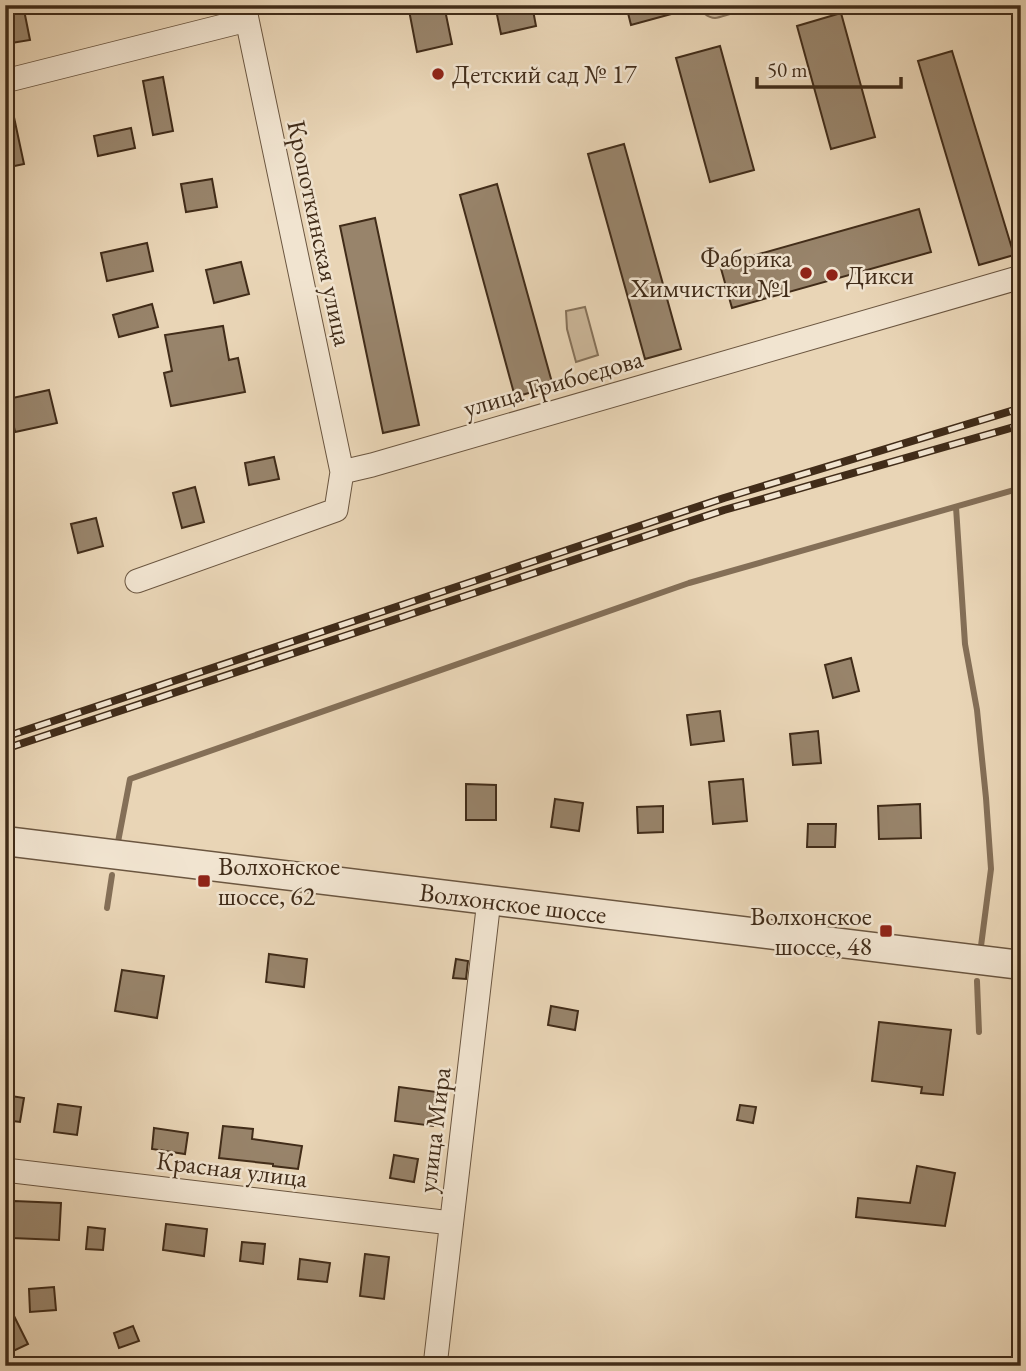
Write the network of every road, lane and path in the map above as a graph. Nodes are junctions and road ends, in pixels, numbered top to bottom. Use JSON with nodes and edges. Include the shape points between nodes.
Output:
{"nodes":[{"id":1,"x":245,"y":13,"type":"edge"},
{"id":2,"x":5,"y":81,"type":"edge"},
{"id":3,"x":1021,"y":277,"type":"edge"},
{"id":4,"x":342,"y":472,"type":"junction"},
{"id":5,"x":136,"y":581,"type":"dead end"},
{"id":6,"x":5,"y":841,"type":"edge"},
{"id":7,"x":489,"y":900,"type":"junction"},
{"id":8,"x":1021,"y":965,"type":"edge"},
{"id":9,"x":5,"y":1170,"type":"edge"},
{"id":10,"x":451,"y":1223,"type":"junction"},
{"id":11,"x":435,"y":1366,"type":"edge"}],
"edges":[{"from":1,"to":2,"type":"street"},
{"from":1,"to":4,"type":"street","name":"Кропоткинская улица"},
{"from":3,"to":4,"type":"street","name":"улица Грибоедова"},
{"from":4,"to":5,"type":"street","via":[[336,510]]},
{"from":6,"to":7,"type":"street","name":"Волхонское шоссе"},
{"from":7,"to":8,"type":"street","name":"Волхонское шоссе"},
{"from":7,"to":10,"type":"street","name":"улица Мира"},
{"from":9,"to":10,"type":"street","name":"Красная улица"},
{"from":10,"to":11,"type":"street","name":"улица Мира"}]}
